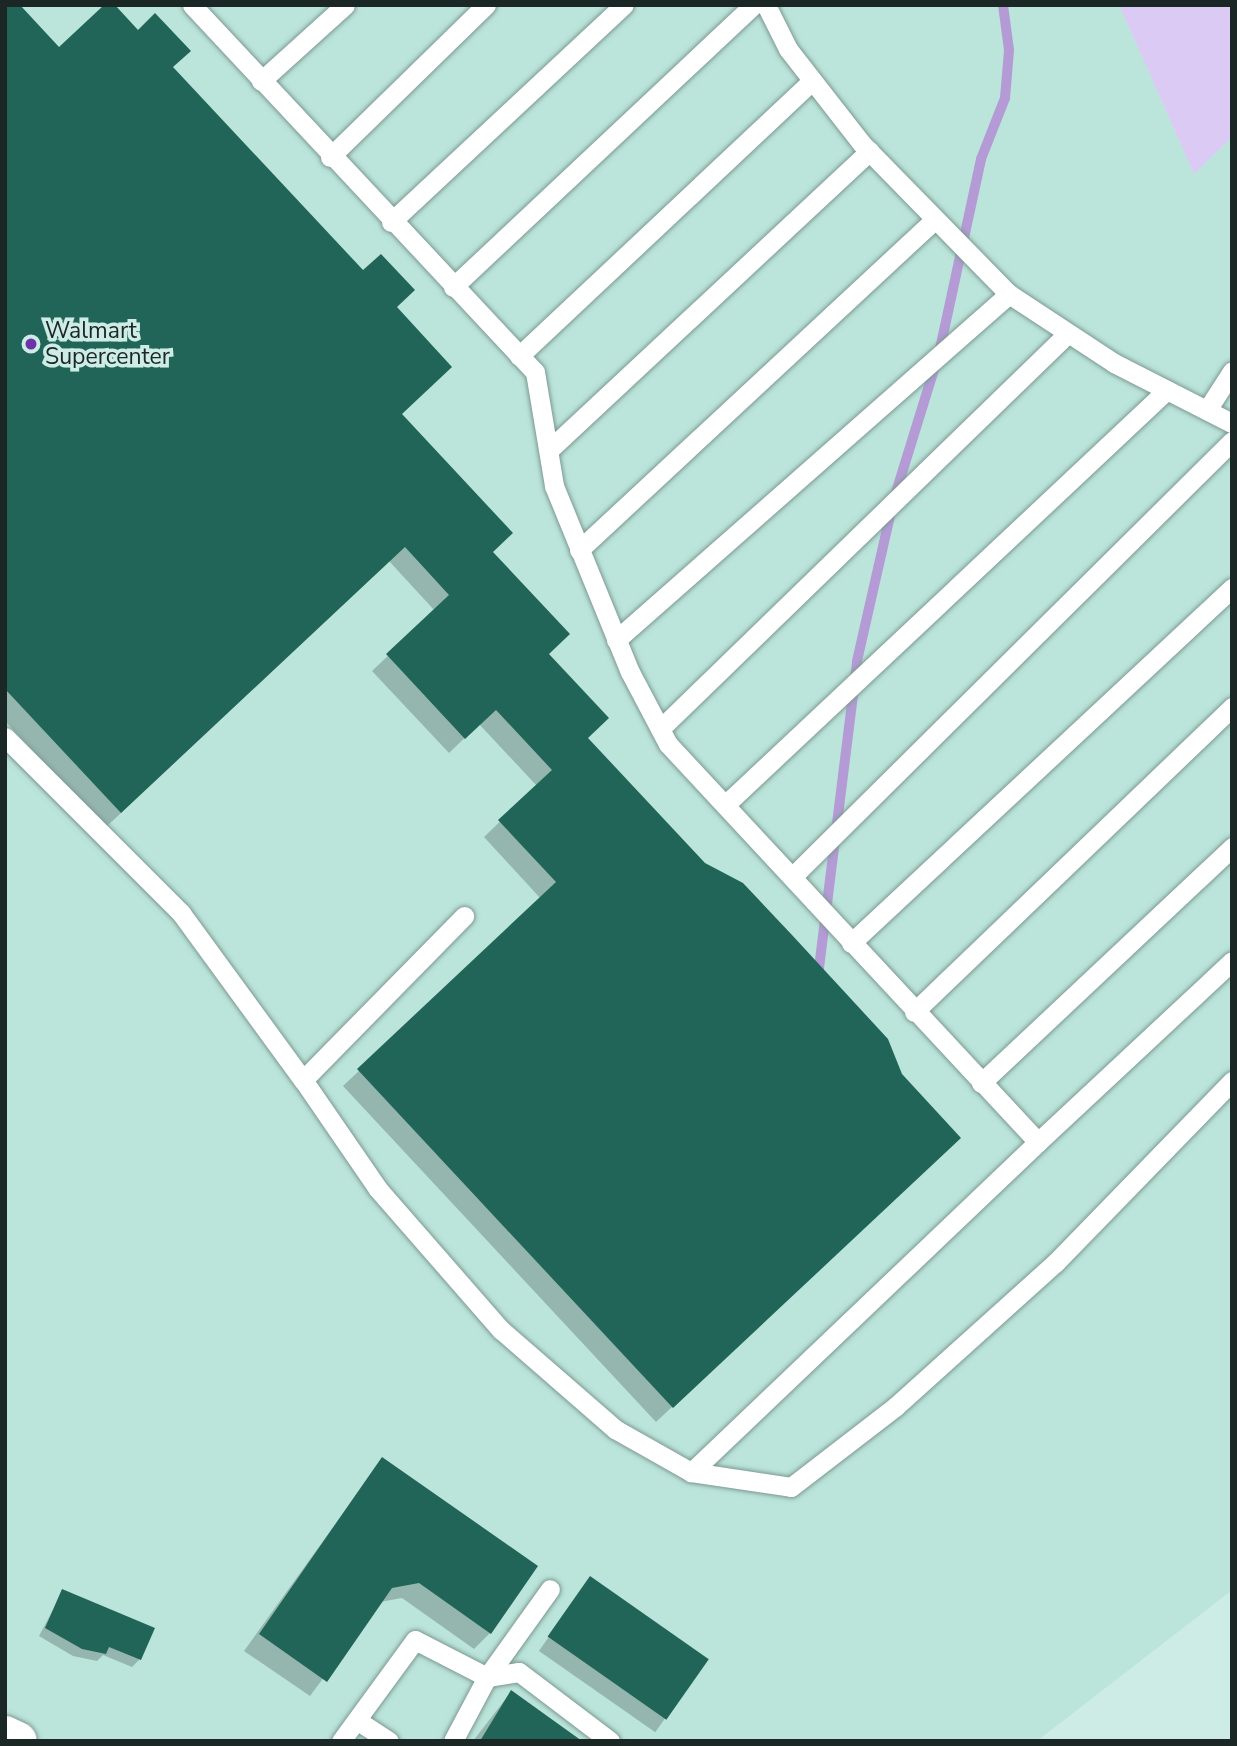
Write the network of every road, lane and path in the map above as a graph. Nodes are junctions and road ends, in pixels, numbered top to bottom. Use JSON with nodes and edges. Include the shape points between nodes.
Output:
{"nodes":[{"id":1,"x":345,"y":5,"type":"edge"},
{"id":2,"x":486,"y":5,"type":"edge"},
{"id":3,"x":624,"y":5,"type":"edge"},
{"id":4,"x":753,"y":5,"type":"edge"},
{"id":5,"x":765,"y":5,"type":"edge"},
{"id":6,"x":199,"y":8,"type":"edge"},
{"id":7,"x":261,"y":81,"type":"junction"},
{"id":8,"x":811,"y":82,"type":"junction"},
{"id":9,"x":870,"y":152,"type":"junction"},
{"id":10,"x":330,"y":157,"type":"junction"},
{"id":11,"x":935,"y":219,"type":"junction"},
{"id":12,"x":391,"y":222,"type":"junction"},
{"id":13,"x":453,"y":288,"type":"junction"},
{"id":14,"x":1009,"y":294,"type":"junction"},
{"id":15,"x":1066,"y":335,"type":"junction"},
{"id":16,"x":519,"y":356,"type":"junction"},
{"id":17,"x":1232,"y":371,"type":"edge"},
{"id":18,"x":1167,"y":390,"type":"junction"},
{"id":19,"x":1208,"y":410,"type":"junction"},
{"id":20,"x":1232,"y":423,"type":"edge"},
{"id":21,"x":1232,"y":441,"type":"edge"},
{"id":22,"x":550,"y":449,"type":"junction"},
{"id":23,"x":579,"y":550,"type":"junction"},
{"id":24,"x":1232,"y":589,"type":"edge"},
{"id":25,"x":617,"y":640,"type":"junction"},
{"id":26,"x":1232,"y":708,"type":"edge"},
{"id":27,"x":660,"y":729,"type":"junction"},
{"id":28,"x":5,"y":737,"type":"edge"},
{"id":29,"x":725,"y":805,"type":"junction"},
{"id":30,"x":1232,"y":847,"type":"edge"},
{"id":31,"x":792,"y":877,"type":"junction"},
{"id":32,"x":464,"y":916,"type":"dead end"},
{"id":33,"x":851,"y":943,"type":"junction"},
{"id":34,"x":1232,"y":961,"type":"edge"},
{"id":35,"x":914,"y":1012,"type":"junction"},
{"id":36,"x":303,"y":1080,"type":"junction"},
{"id":37,"x":1232,"y":1081,"type":"edge"},
{"id":38,"x":981,"y":1083,"type":"junction"},
{"id":39,"x":1038,"y":1142,"type":"junction"},
{"id":40,"x":691,"y":1472,"type":"junction"},
{"id":41,"x":550,"y":1589,"type":"dead end"},
{"id":42,"x":487,"y":1677,"type":"junction"},
{"id":43,"x":358,"y":1721,"type":"junction"},
{"id":44,"x":5,"y":1735,"type":"edge"},
{"id":45,"x":18,"y":1741,"type":"edge"},
{"id":46,"x":341,"y":1741,"type":"edge"},
{"id":47,"x":389,"y":1741,"type":"edge"},
{"id":48,"x":453,"y":1741,"type":"edge"},
{"id":49,"x":610,"y":1741,"type":"edge"}],
"edges":[{"from":1,"to":7,"type":"lane"},
{"from":2,"to":10,"type":"lane"},
{"from":3,"to":12,"type":"lane"},
{"from":4,"to":13,"type":"lane"},
{"from":5,"to":8,"type":"lane"},
{"from":6,"to":7,"type":"lane"},
{"from":7,"to":10,"type":"lane"},
{"from":8,"to":9,"type":"lane"},
{"from":8,"to":16,"type":"lane"},
{"from":9,"to":11,"type":"lane"},
{"from":9,"to":22,"type":"lane"},
{"from":10,"to":12,"type":"lane"},
{"from":11,"to":14,"type":"lane"},
{"from":11,"to":23,"type":"lane"},
{"from":12,"to":13,"type":"lane"},
{"from":13,"to":16,"type":"lane"},
{"from":14,"to":15,"type":"lane"},
{"from":14,"to":25,"type":"lane"},
{"from":15,"to":18,"type":"lane"},
{"from":15,"to":27,"type":"lane"},
{"from":16,"to":22,"type":"lane","via":[[535,372]]},
{"from":17,"to":19,"type":"lane"},
{"from":18,"to":19,"type":"lane"},
{"from":18,"to":29,"type":"lane"},
{"from":19,"to":20,"type":"lane"},
{"from":21,"to":31,"type":"lane"},
{"from":22,"to":23,"type":"lane","via":[[554,486]]},
{"from":23,"to":25,"type":"lane"},
{"from":24,"to":33,"type":"lane"},
{"from":25,"to":27,"type":"lane"},
{"from":26,"to":35,"type":"lane"},
{"from":27,"to":29,"type":"lane"},
{"from":28,"to":36,"type":"lane","via":[[181,913]]},
{"from":29,"to":31,"type":"lane"},
{"from":30,"to":38,"type":"lane"},
{"from":31,"to":33,"type":"lane"},
{"from":32,"to":36,"type":"lane"},
{"from":33,"to":35,"type":"lane"},
{"from":34,"to":39,"type":"lane"},
{"from":35,"to":38,"type":"lane"},
{"from":36,"to":40,"type":"lane","via":[[378,1189],[501,1329],[615,1429]]},
{"from":37,"to":40,"type":"lane","via":[[1055,1263],[896,1406],[791,1487]]},
{"from":38,"to":39,"type":"lane"},
{"from":39,"to":40,"type":"lane"},
{"from":41,"to":42,"type":"lane"},
{"from":42,"to":43,"type":"lane","via":[[415,1640]]},
{"from":42,"to":48,"type":"lane"},
{"from":42,"to":49,"type":"lane","via":[[519,1672]]},
{"from":43,"to":46,"type":"lane"},
{"from":43,"to":47,"type":"lane"},
{"from":44,"to":45,"type":"street"}]}
